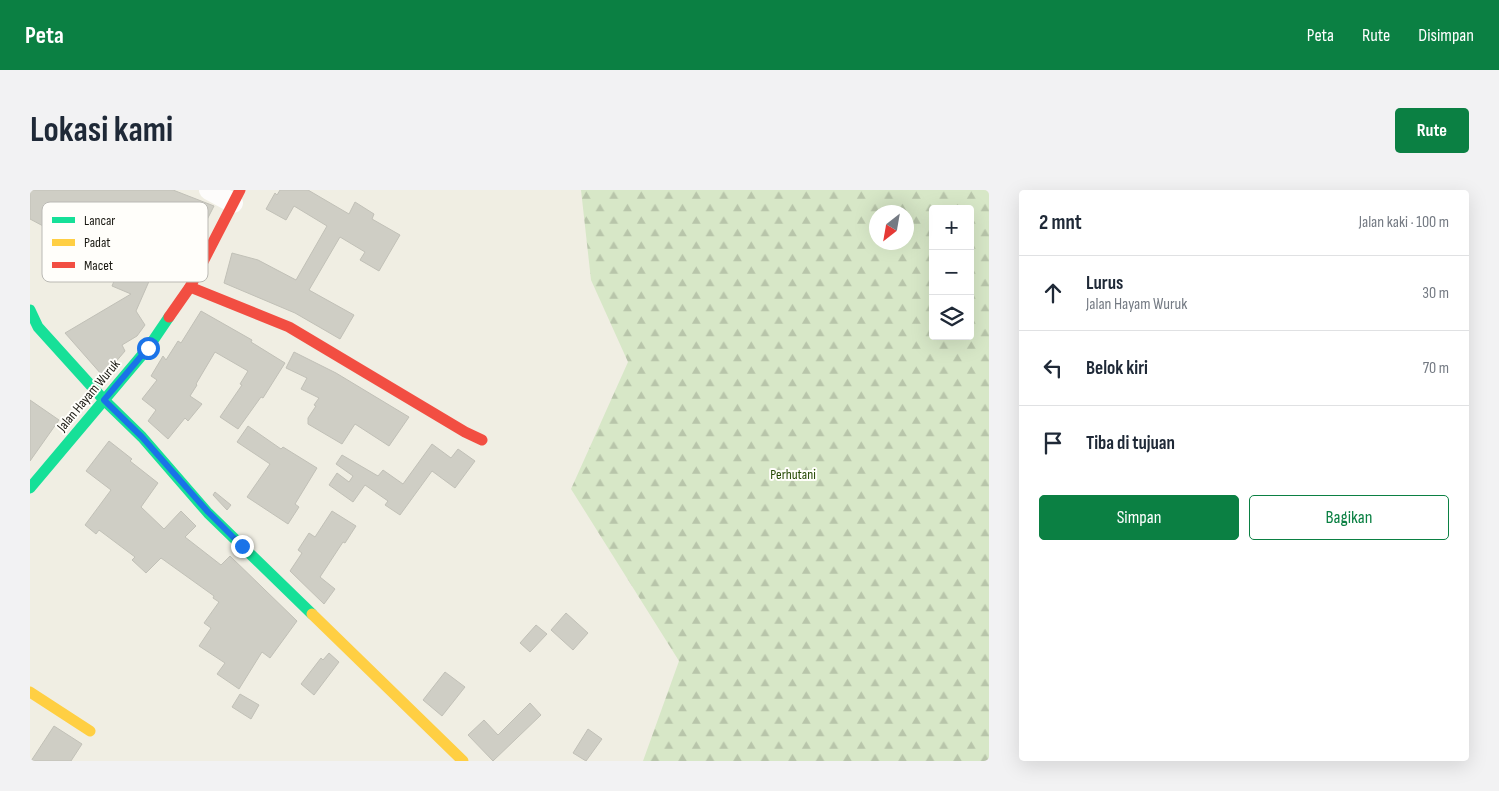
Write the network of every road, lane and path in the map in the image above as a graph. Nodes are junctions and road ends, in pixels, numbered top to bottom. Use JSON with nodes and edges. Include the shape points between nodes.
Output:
{"nodes":[{"id":1,"x":209,"y":190,"type":"edge"},
{"id":2,"x":237,"y":197,"type":"edge"},
{"id":3,"x":208,"y":253,"type":"edge"},
{"id":4,"x":193,"y":282,"type":"edge"},
{"id":5,"x":190,"y":287,"type":"junction"},
{"id":6,"x":30,"y":310,"type":"edge"},
{"id":7,"x":104,"y":400,"type":"junction"},
{"id":8,"x":482,"y":440,"type":"dead end"},
{"id":9,"x":30,"y":488,"type":"edge"},
{"id":10,"x":30,"y":692,"type":"edge"},
{"id":11,"x":90,"y":731,"type":"dead end"},
{"id":12,"x":463,"y":761,"type":"edge"}],
"edges":[{"from":1,"to":2,"type":"street"},
{"from":2,"to":3,"type":"street","name":"Jalan Hayam Wuruk"},
{"from":4,"to":5,"type":"street","name":"Jalan Hayam Wuruk"},
{"from":5,"to":7,"type":"street","name":"Jalan Hayam Wuruk","via":[[148,348]]},
{"from":5,"to":8,"type":"street","via":[[289,327]]},
{"from":6,"to":7,"type":"street","via":[[38,327]]},
{"from":7,"to":9,"type":"street","name":"Jalan Hayam Wuruk"},
{"from":7,"to":12,"type":"street","via":[[142,437],[208,512]]},
{"from":10,"to":11,"type":"street"}]}
